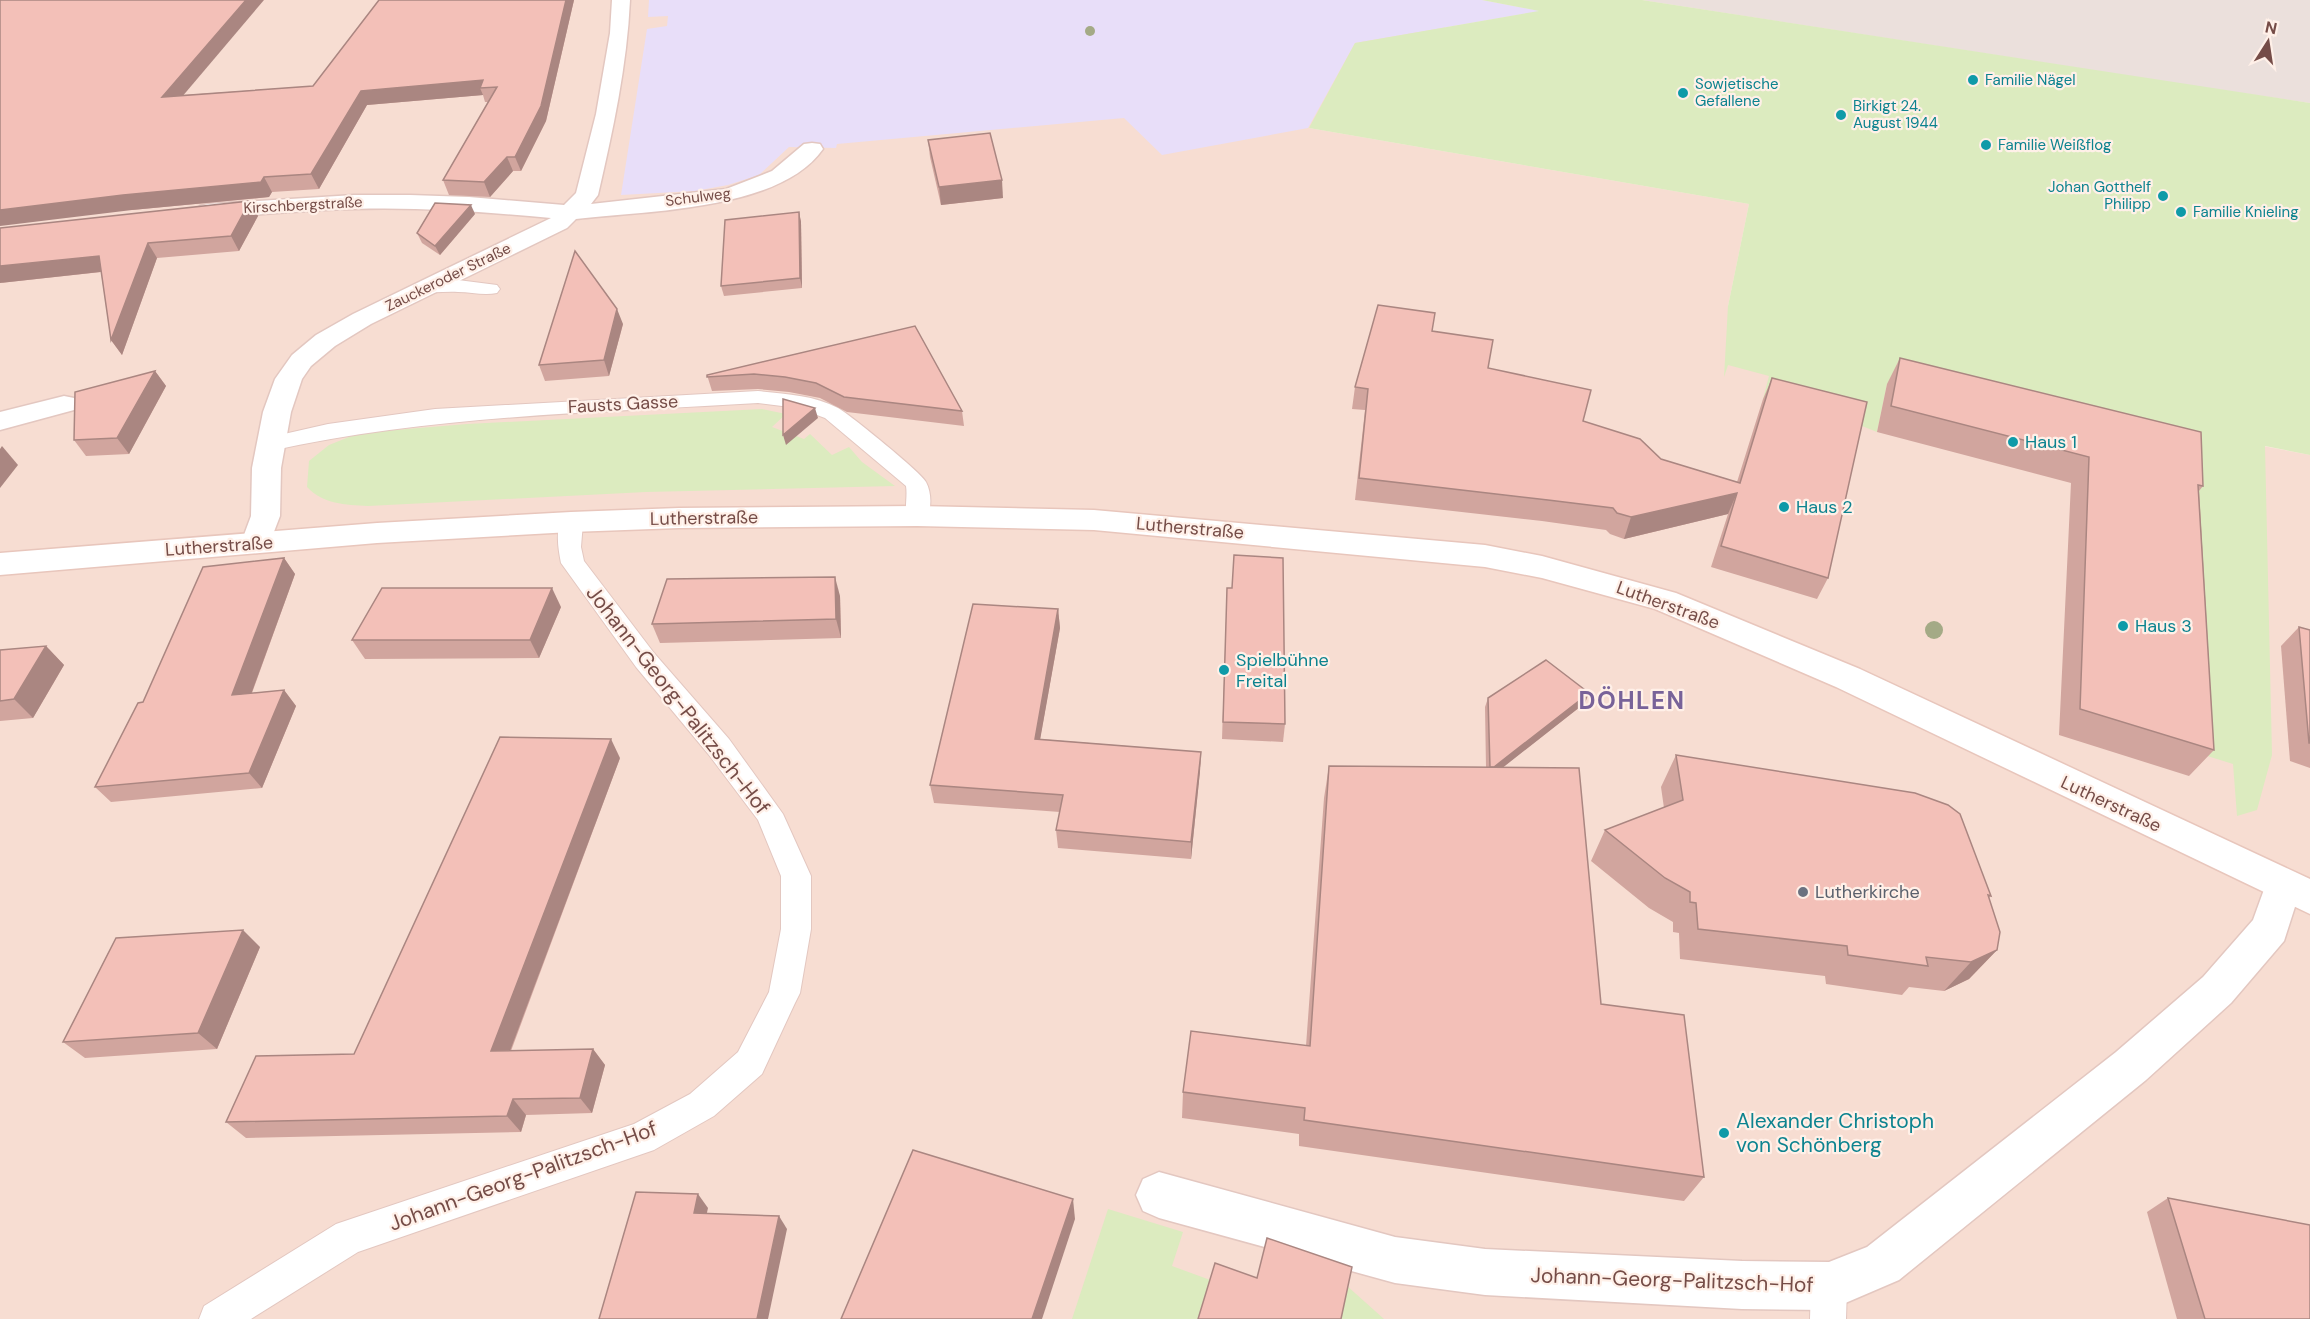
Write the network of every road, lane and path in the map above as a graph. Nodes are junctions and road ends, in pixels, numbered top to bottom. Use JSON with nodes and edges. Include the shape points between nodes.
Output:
{"nodes":[{"id":1,"x":621,"y":0,"type":"edge"},
{"id":2,"x":812,"y":149,"type":"dead end"},
{"id":3,"x":186,"y":213,"type":"edge"},
{"id":4,"x":571,"y":213,"type":"junction"},
{"id":5,"x":426,"y":287,"type":"junction"},
{"id":6,"x":490,"y":290,"type":"dead end"},
{"id":7,"x":64,"y":404,"type":"dead end"},
{"id":8,"x":0,"y":421,"type":"edge"},
{"id":9,"x":270,"y":444,"type":"junction"},
{"id":10,"x":917,"y":516,"type":"junction"},
{"id":11,"x":572,"y":522,"type":"junction"},
{"id":12,"x":256,"y":543,"type":"junction"},
{"id":13,"x":0,"y":564,"type":"edge"},
{"id":14,"x":2296,"y":891,"type":"edge"},
{"id":15,"x":1159,"y":1195,"type":"dead end"},
{"id":16,"x":1829,"y":1303,"type":"edge"},
{"id":17,"x":217,"y":1319,"type":"edge"}],
"edges":[{"from":1,"to":4,"type":"street","name":"Zauckeroder Straße","via":[[606,114],[590,187]]},
{"from":2,"to":4,"type":"street","name":"Schulweg","via":[[780,176],[730,195]]},
{"from":3,"to":4,"type":"street","name":"Kirschbergstraße","via":[[354,202],[469,204]]},
{"from":4,"to":5,"type":"street","name":"Zauckeroder Straße","via":[[551,228]]},
{"from":5,"to":6,"type":"lane"},
{"from":5,"to":9,"type":"street","name":"Zauckeroder Straße","via":[[331,336],[304,357],[285,387]]},
{"from":7,"to":8,"type":"street"},
{"from":9,"to":10,"type":"lane","name":"Fausts Gasse","via":[[328,430],[435,416],[758,397],[801,402],[832,413],[916,483]]},
{"from":9,"to":12,"type":"street","name":"Zauckeroder Straße","via":[[266,511]]},
{"from":10,"to":11,"type":"street","name":"Lutherstraße"},
{"from":10,"to":14,"type":"street","name":"Lutherstraße","via":[[1094,520],[1408,548],[1496,558],[1621,587],[1665,601],[1848,678]]},
{"from":11,"to":12,"type":"street","name":"Lutherstraße"},
{"from":11,"to":17,"type":"lane","name":"Johann-Georg-Palitzsch-Hof","via":[[568,547],[573,563],[769,814],[796,876],[796,929],[784,993],[750,1063],[702,1106],[642,1138],[349,1237]]},
{"from":12,"to":13,"type":"street","name":"Lutherstraße"},
{"from":14,"to":16,"type":"street","name":"Johann-Georg-Palitzsch-Hof","via":[[2270,929],[2217,990],[2131,1066]]},
{"from":15,"to":16,"type":"street","name":"Johann-Georg-Palitzsch-Hof","via":[[1395,1260],[1485,1272],[1742,1285]]}]}
